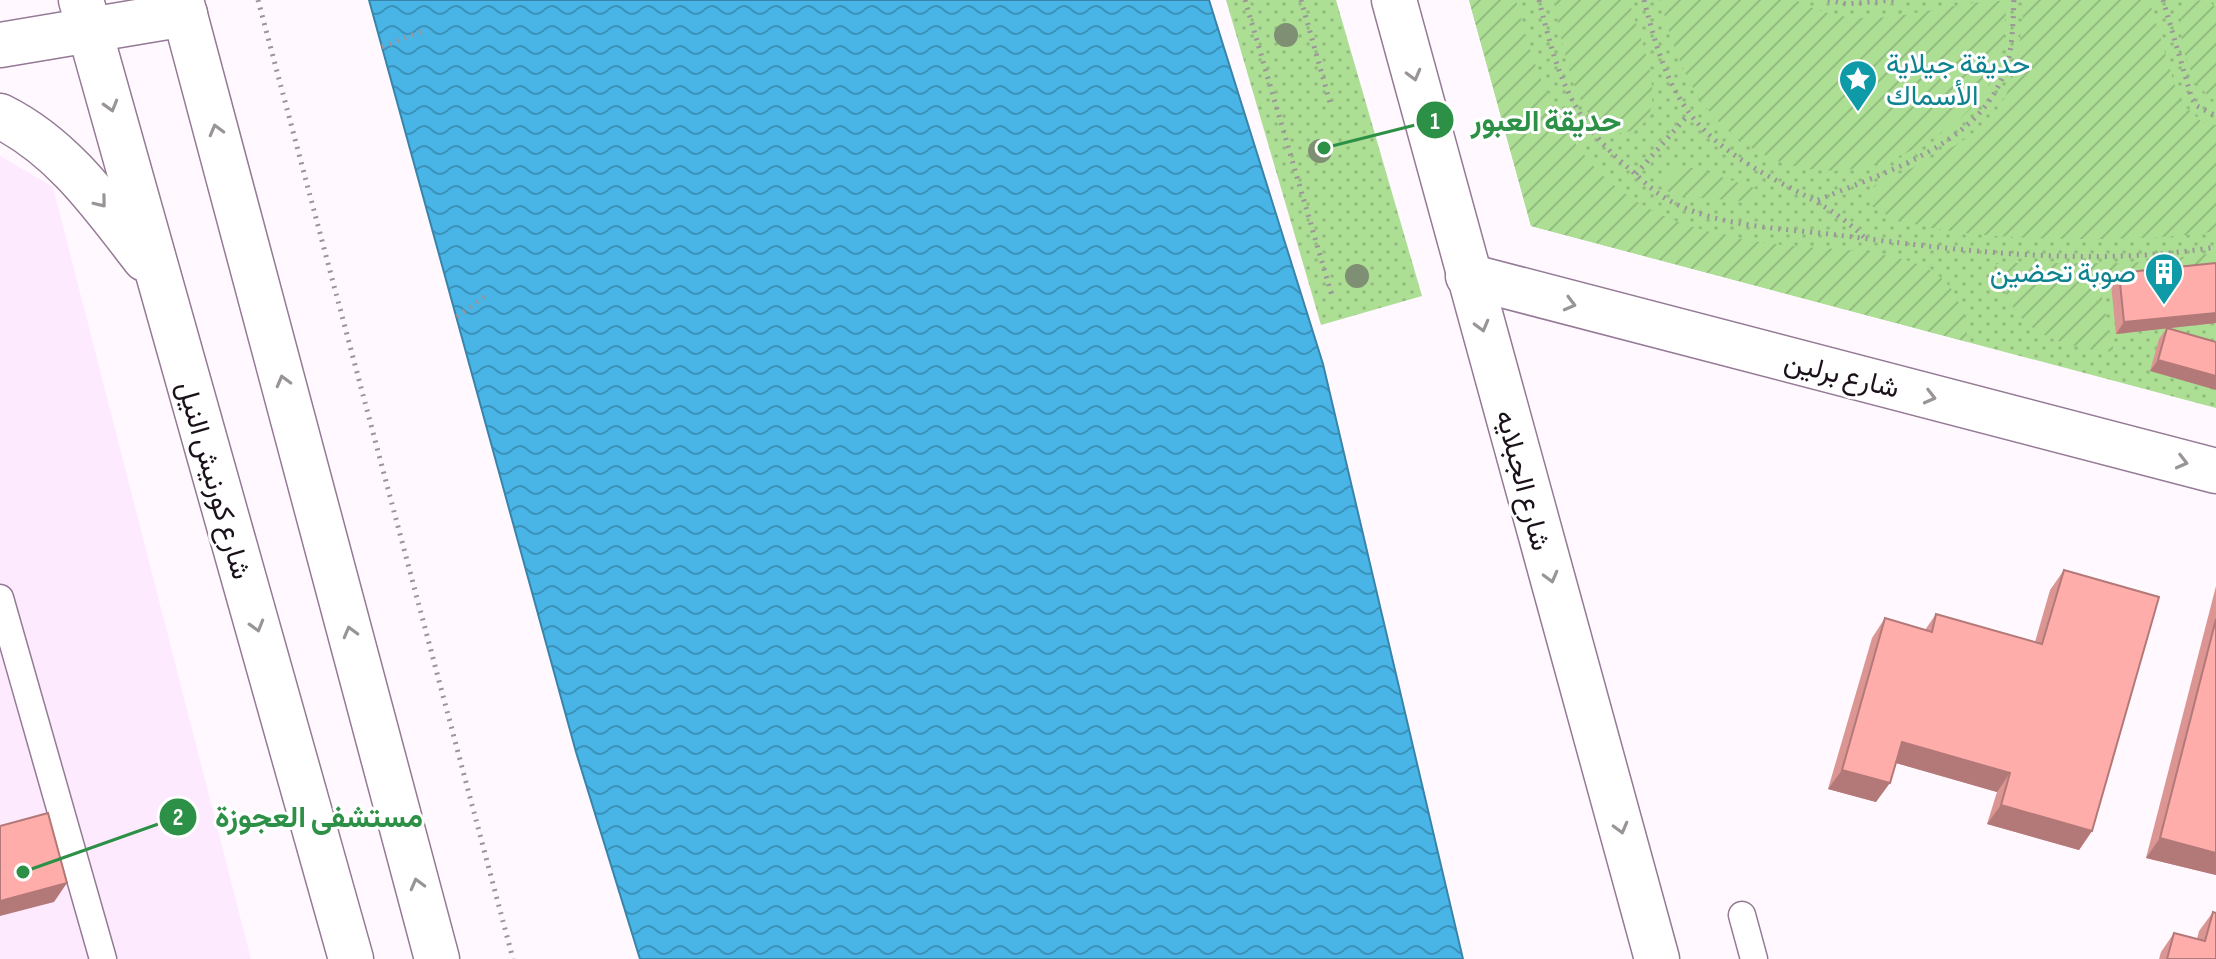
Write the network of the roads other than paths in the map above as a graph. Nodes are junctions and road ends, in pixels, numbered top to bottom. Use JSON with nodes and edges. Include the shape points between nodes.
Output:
{"nodes":[{"id":1,"x":1394,"y":0,"type":"edge"},
{"id":2,"x":183,"y":7,"type":"edge"},
{"id":3,"x":86,"y":16,"type":"edge"},
{"id":4,"x":0,"y":45,"type":"edge"},
{"id":5,"x":0,"y":116,"type":"edge"},
{"id":6,"x":1468,"y":276,"type":"junction"},
{"id":7,"x":158,"y":277,"type":"junction"},
{"id":8,"x":2216,"y":471,"type":"edge"},
{"id":9,"x":0,"y":598,"type":"edge"},
{"id":10,"x":1742,"y":915,"type":"dead end"},
{"id":11,"x":103,"y":959,"type":"edge"},
{"id":12,"x":351,"y":959,"type":"edge"},
{"id":13,"x":437,"y":959,"type":"edge"},
{"id":14,"x":1657,"y":959,"type":"edge"},
{"id":15,"x":1754,"y":959,"type":"edge"}],
"edges":[{"from":1,"to":6,"type":"main road","name":"شارع الجبلايه","one_way":true},
{"from":2,"to":3,"type":"main road"},
{"from":13,"to":2,"type":"main road","one_way":true},
{"from":3,"to":4,"type":"main road"},
{"from":3,"to":7,"type":"main road","name":"شارع كورنيش النيل","one_way":true},
{"from":5,"to":7,"type":"main road","one_way":true,"via":[[60,157]]},
{"from":6,"to":8,"type":"main road","name":"شارع برلين","one_way":true},
{"from":6,"to":14,"type":"main road","name":"شارع الجبلايه","one_way":true},
{"from":7,"to":12,"type":"main road","name":"شارع كورنيش النيل","one_way":true},
{"from":9,"to":11,"type":"lane"},
{"from":10,"to":15,"type":"lane"}]}
